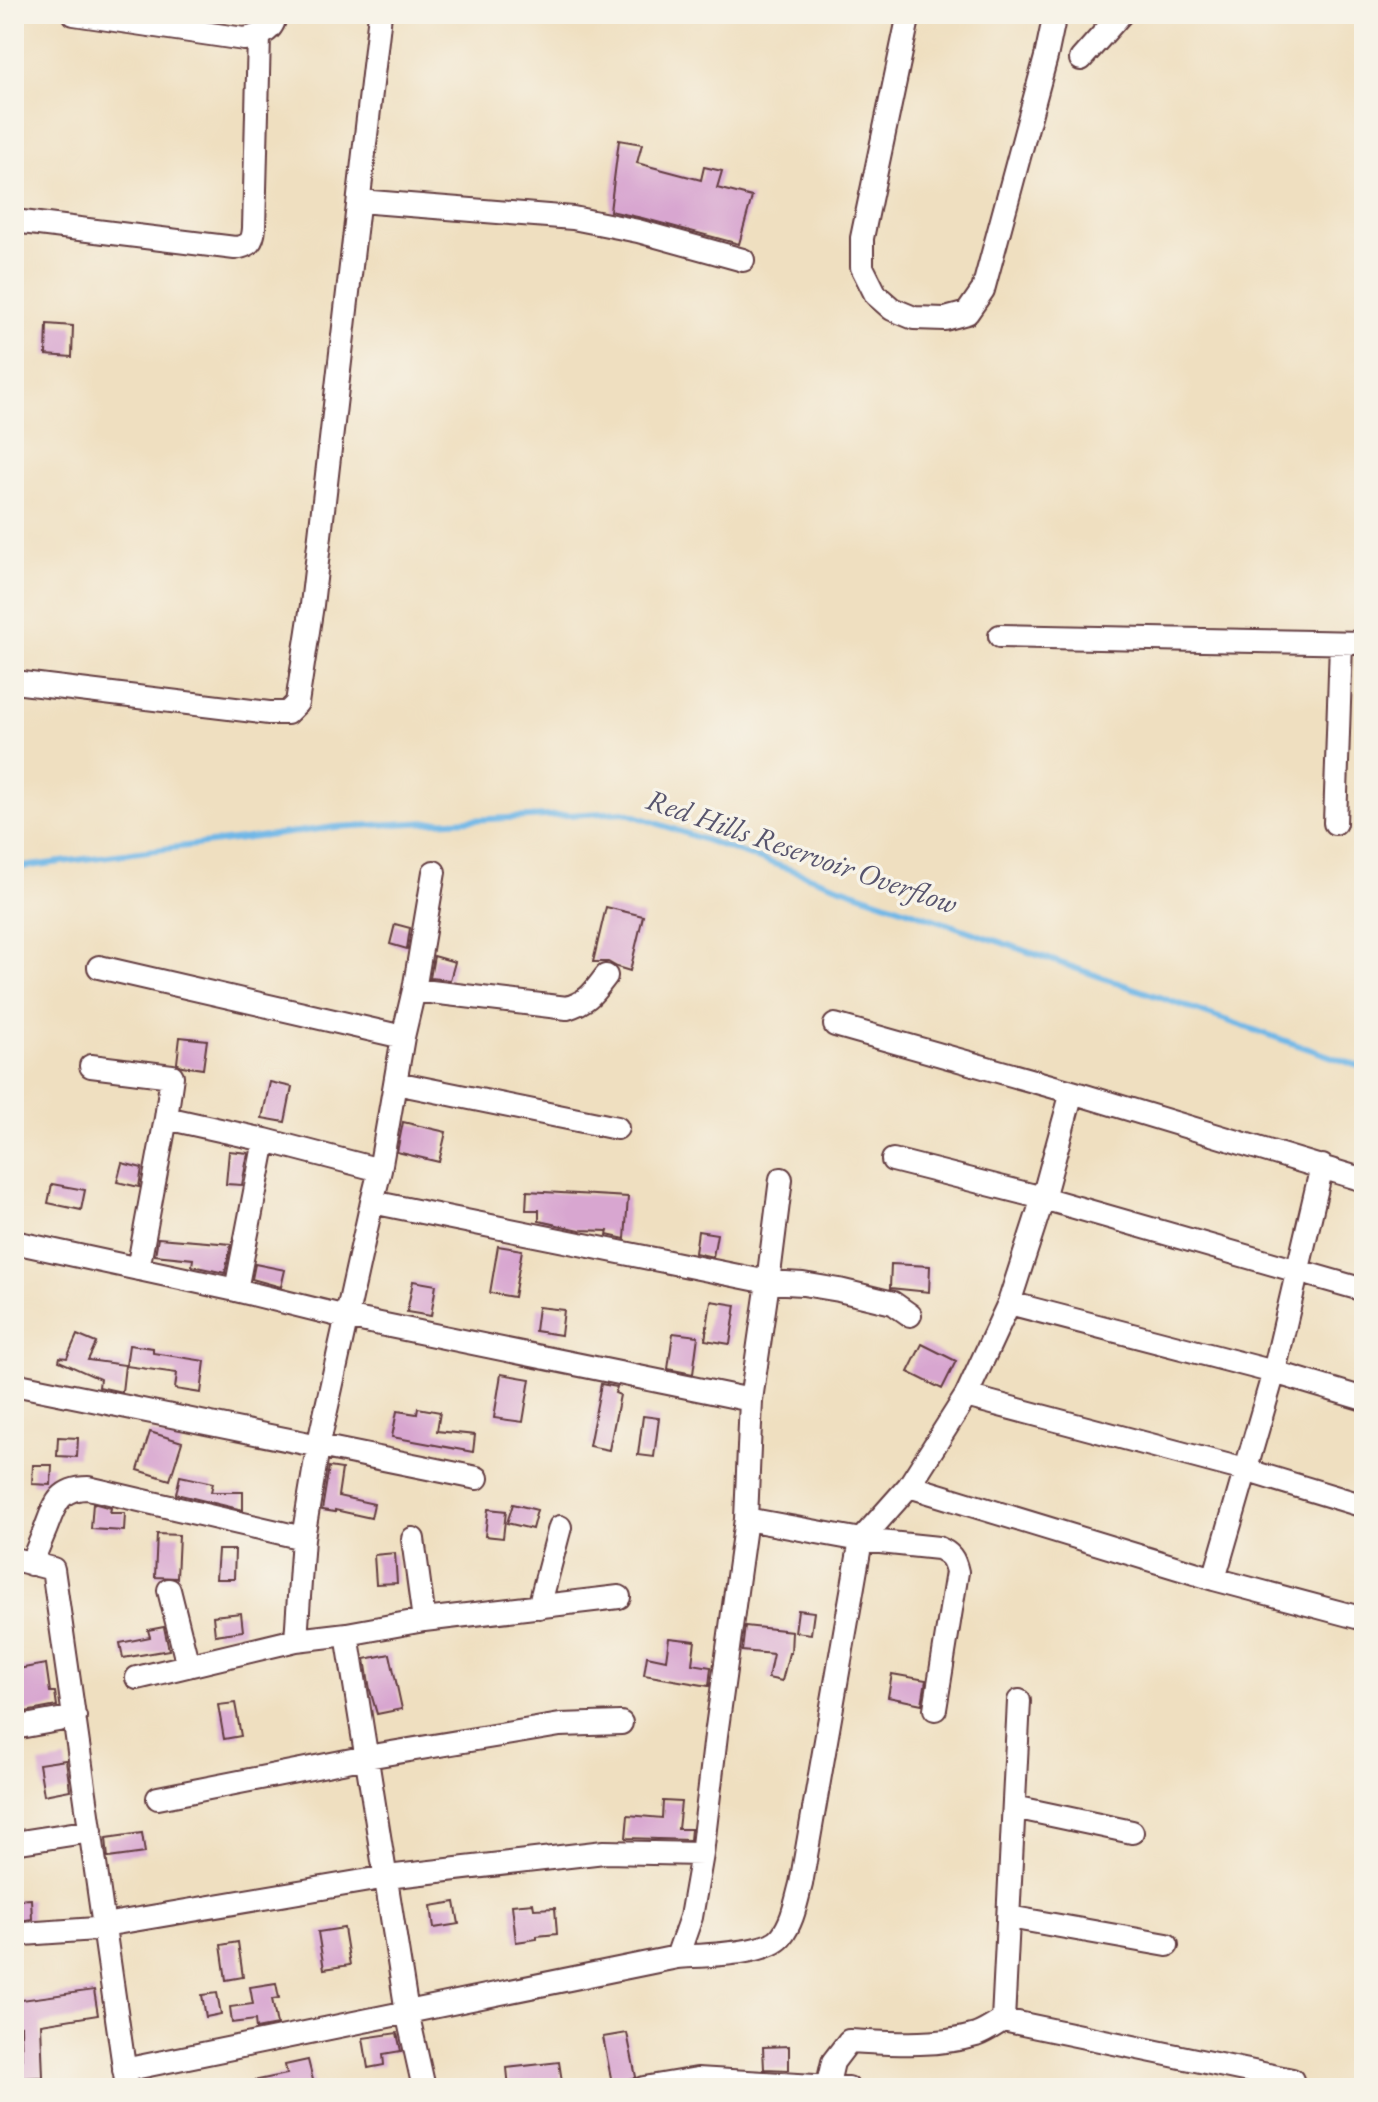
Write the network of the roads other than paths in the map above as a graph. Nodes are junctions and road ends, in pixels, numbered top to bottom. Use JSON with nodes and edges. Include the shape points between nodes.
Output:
{"nodes":[{"id":1,"x":74,"y":14,"type":"edge"},
{"id":2,"x":275,"y":14,"type":"edge"},
{"id":3,"x":380,"y":14,"type":"edge"},
{"id":4,"x":909,"y":14,"type":"edge"},
{"id":5,"x":1055,"y":14,"type":"edge"},
{"id":6,"x":1121,"y":14,"type":"edge"},
{"id":7,"x":259,"y":36,"type":"junction"},
{"id":8,"x":1081,"y":59,"type":"dead end"},
{"id":9,"x":359,"y":201,"type":"junction"},
{"id":10,"x":14,"y":221,"type":"edge"},
{"id":11,"x":743,"y":260,"type":"dead end"},
{"id":12,"x":1000,"y":636,"type":"dead end"},
{"id":13,"x":1353,"y":643,"type":"edge"},
{"id":14,"x":14,"y":682,"type":"edge"},
{"id":15,"x":1335,"y":823,"type":"dead end"},
{"id":16,"x":434,"y":872,"type":"dead end"},
{"id":17,"x":99,"y":967,"type":"dead end"},
{"id":18,"x":606,"y":976,"type":"dead end"},
{"id":19,"x":414,"y":990,"type":"junction"},
{"id":20,"x":835,"y":1025,"type":"dead end"},
{"id":21,"x":403,"y":1037,"type":"junction"},
{"id":22,"x":91,"y":1066,"type":"dead end"},
{"id":23,"x":396,"y":1083,"type":"junction"},
{"id":24,"x":1072,"y":1092,"type":"junction"},
{"id":25,"x":166,"y":1118,"type":"junction"},
{"id":26,"x":617,"y":1128,"type":"dead end"},
{"id":27,"x":265,"y":1140,"type":"junction"},
{"id":28,"x":893,"y":1160,"type":"dead end"},
{"id":29,"x":1322,"y":1166,"type":"junction"},
{"id":30,"x":380,"y":1170,"type":"junction"},
{"id":31,"x":781,"y":1179,"type":"dead end"},
{"id":32,"x":1364,"y":1180,"type":"edge"},
{"id":33,"x":1043,"y":1198,"type":"junction"},
{"id":34,"x":372,"y":1202,"type":"junction"},
{"id":35,"x":14,"y":1242,"type":"edge"},
{"id":36,"x":138,"y":1269,"type":"junction"},
{"id":37,"x":1299,"y":1270,"type":"junction"},
{"id":38,"x":768,"y":1282,"type":"junction"},
{"id":39,"x":236,"y":1290,"type":"junction"},
{"id":40,"x":1364,"y":1290,"type":"edge"},
{"id":41,"x":1009,"y":1303,"type":"junction"},
{"id":42,"x":910,"y":1315,"type":"dead end"},
{"id":43,"x":346,"y":1317,"type":"junction"},
{"id":44,"x":1274,"y":1372,"type":"junction"},
{"id":45,"x":14,"y":1384,"type":"edge"},
{"id":46,"x":966,"y":1396,"type":"junction"},
{"id":47,"x":1364,"y":1399,"type":"edge"},
{"id":48,"x":751,"y":1400,"type":"junction"},
{"id":49,"x":318,"y":1447,"type":"junction"},
{"id":50,"x":1245,"y":1470,"type":"junction"},
{"id":51,"x":477,"y":1478,"type":"dead end"},
{"id":52,"x":909,"y":1486,"type":"junction"},
{"id":53,"x":1364,"y":1506,"type":"edge"},
{"id":54,"x":746,"y":1519,"type":"junction"},
{"id":55,"x":560,"y":1527,"type":"dead end"},
{"id":56,"x":303,"y":1538,"type":"junction"},
{"id":57,"x":413,"y":1539,"type":"dead end"},
{"id":58,"x":861,"y":1540,"type":"junction"},
{"id":59,"x":23,"y":1562,"type":"edge"},
{"id":60,"x":1214,"y":1579,"type":"junction"},
{"id":61,"x":169,"y":1590,"type":"dead end"},
{"id":62,"x":619,"y":1597,"type":"dead end"},
{"id":63,"x":539,"y":1607,"type":"junction"},
{"id":64,"x":1364,"y":1619,"type":"edge"},
{"id":65,"x":424,"y":1620,"type":"junction"},
{"id":66,"x":347,"y":1634,"type":"junction"},
{"id":67,"x":296,"y":1640,"type":"junction"},
{"id":68,"x":188,"y":1666,"type":"junction"},
{"id":69,"x":137,"y":1678,"type":"dead end"},
{"id":70,"x":1019,"y":1701,"type":"dead end"},
{"id":71,"x":935,"y":1709,"type":"dead end"},
{"id":72,"x":75,"y":1717,"type":"junction"},
{"id":73,"x":621,"y":1723,"type":"dead end"},
{"id":74,"x":14,"y":1728,"type":"edge"},
{"id":75,"x":367,"y":1757,"type":"junction"},
{"id":76,"x":158,"y":1798,"type":"dead end"},
{"id":77,"x":1014,"y":1807,"type":"junction"},
{"id":78,"x":91,"y":1831,"type":"junction"},
{"id":79,"x":1132,"y":1832,"type":"dead end"},
{"id":80,"x":14,"y":1843,"type":"edge"},
{"id":81,"x":702,"y":1854,"type":"junction"},
{"id":82,"x":387,"y":1877,"type":"junction"},
{"id":83,"x":1009,"y":1917,"type":"junction"},
{"id":84,"x":104,"y":1925,"type":"junction"},
{"id":85,"x":14,"y":1937,"type":"edge"},
{"id":86,"x":1167,"y":1945,"type":"dead end"},
{"id":87,"x":677,"y":1957,"type":"junction"},
{"id":88,"x":407,"y":2012,"type":"junction"},
{"id":89,"x":1003,"y":2020,"type":"junction"},
{"id":90,"x":126,"y":2079,"type":"edge"},
{"id":91,"x":1292,"y":2080,"type":"dead end"},
{"id":92,"x":834,"y":2087,"type":"edge"},
{"id":93,"x":424,"y":2088,"type":"edge"},
{"id":94,"x":644,"y":2088,"type":"edge"}],
"edges":[{"from":1,"to":7,"type":"street","via":[[244,39]]},
{"from":2,"to":7,"type":"street","via":[[269,30]]},
{"from":3,"to":9,"type":"street"},
{"from":4,"to":5,"type":"street","via":[[862,238],[862,267],[876,295],[892,309],[914,318],[945,319],[967,313],[983,290]]},
{"from":6,"to":8,"type":"street"},
{"from":7,"to":10,"type":"street","via":[[254,228],[246,247]]},
{"from":9,"to":11,"type":"street","via":[[573,218]]},
{"from":9,"to":14,"type":"street","via":[[297,703],[287,713],[269,713]]},
{"from":12,"to":13,"type":"street"},
{"from":13,"to":15,"type":"street"},
{"from":16,"to":19,"type":"street"},
{"from":17,"to":21,"type":"street"},
{"from":18,"to":19,"type":"street","via":[[590,997],[567,1008]]},
{"from":19,"to":21,"type":"street"},
{"from":20,"to":24,"type":"street"},
{"from":21,"to":23,"type":"street"},
{"from":22,"to":25,"type":"street","via":[[172,1076]]},
{"from":23,"to":26,"type":"street"},
{"from":23,"to":30,"type":"street"},
{"from":24,"to":29,"type":"street"},
{"from":24,"to":33,"type":"street"},
{"from":25,"to":27,"type":"street"},
{"from":25,"to":36,"type":"street"},
{"from":27,"to":30,"type":"street"},
{"from":27,"to":39,"type":"street"},
{"from":28,"to":33,"type":"street"},
{"from":29,"to":32,"type":"street"},
{"from":29,"to":37,"type":"street"},
{"from":30,"to":34,"type":"street"},
{"from":31,"to":38,"type":"street"},
{"from":33,"to":37,"type":"street"},
{"from":33,"to":41,"type":"street"},
{"from":34,"to":38,"type":"street"},
{"from":34,"to":43,"type":"street"},
{"from":35,"to":36,"type":"street"},
{"from":36,"to":39,"type":"street"},
{"from":37,"to":40,"type":"street"},
{"from":37,"to":44,"type":"street"},
{"from":38,"to":42,"type":"street","via":[[839,1290],[893,1303]]},
{"from":38,"to":48,"type":"street"},
{"from":39,"to":43,"type":"street"},
{"from":41,"to":44,"type":"street"},
{"from":41,"to":46,"type":"street"},
{"from":43,"to":48,"type":"street"},
{"from":43,"to":49,"type":"street"},
{"from":44,"to":47,"type":"street"},
{"from":44,"to":50,"type":"street"},
{"from":45,"to":49,"type":"street"},
{"from":46,"to":50,"type":"street"},
{"from":46,"to":52,"type":"street"},
{"from":48,"to":54,"type":"street"},
{"from":49,"to":51,"type":"street"},
{"from":49,"to":56,"type":"street"},
{"from":50,"to":53,"type":"street"},
{"from":50,"to":60,"type":"street"},
{"from":52,"to":58,"type":"street"},
{"from":52,"to":60,"type":"street"},
{"from":54,"to":58,"type":"street"},
{"from":54,"to":81,"type":"street"},
{"from":55,"to":63,"type":"street"},
{"from":56,"to":59,"type":"street","via":[[77,1488],[56,1503]]},
{"from":56,"to":67,"type":"street"},
{"from":57,"to":65,"type":"street"},
{"from":58,"to":71,"type":"street","via":[[938,1548],[955,1561]]},
{"from":58,"to":87,"type":"street","via":[[791,1920],[779,1940],[760,1949]]},
{"from":59,"to":72,"type":"street","via":[[53,1569]]},
{"from":60,"to":64,"type":"street"},
{"from":61,"to":68,"type":"street"},
{"from":62,"to":63,"type":"street"},
{"from":63,"to":65,"type":"street"},
{"from":65,"to":66,"type":"street"},
{"from":66,"to":67,"type":"street"},
{"from":66,"to":75,"type":"street"},
{"from":67,"to":68,"type":"street"},
{"from":68,"to":69,"type":"street"},
{"from":70,"to":77,"type":"street"},
{"from":72,"to":74,"type":"street"},
{"from":72,"to":78,"type":"street"},
{"from":73,"to":75,"type":"street","via":[[560,1725]]},
{"from":75,"to":76,"type":"street"},
{"from":75,"to":82,"type":"street"},
{"from":77,"to":79,"type":"street"},
{"from":77,"to":83,"type":"street"},
{"from":78,"to":80,"type":"street"},
{"from":78,"to":84,"type":"street"},
{"from":81,"to":82,"type":"street","via":[[604,1852]]},
{"from":81,"to":87,"type":"street","via":[[691,1917]]},
{"from":82,"to":84,"type":"street"},
{"from":82,"to":88,"type":"street"},
{"from":83,"to":86,"type":"street"},
{"from":83,"to":89,"type":"street"},
{"from":84,"to":85,"type":"street"},
{"from":84,"to":90,"type":"street"},
{"from":87,"to":88,"type":"street"},
{"from":88,"to":90,"type":"street"},
{"from":88,"to":93,"type":"street"},
{"from":89,"to":91,"type":"street"},
{"from":89,"to":92,"type":"street","via":[[979,2034],[946,2041],[849,2041],[833,2062]]},
{"from":92,"to":94,"type":"street","via":[[697,2079]]}]}
